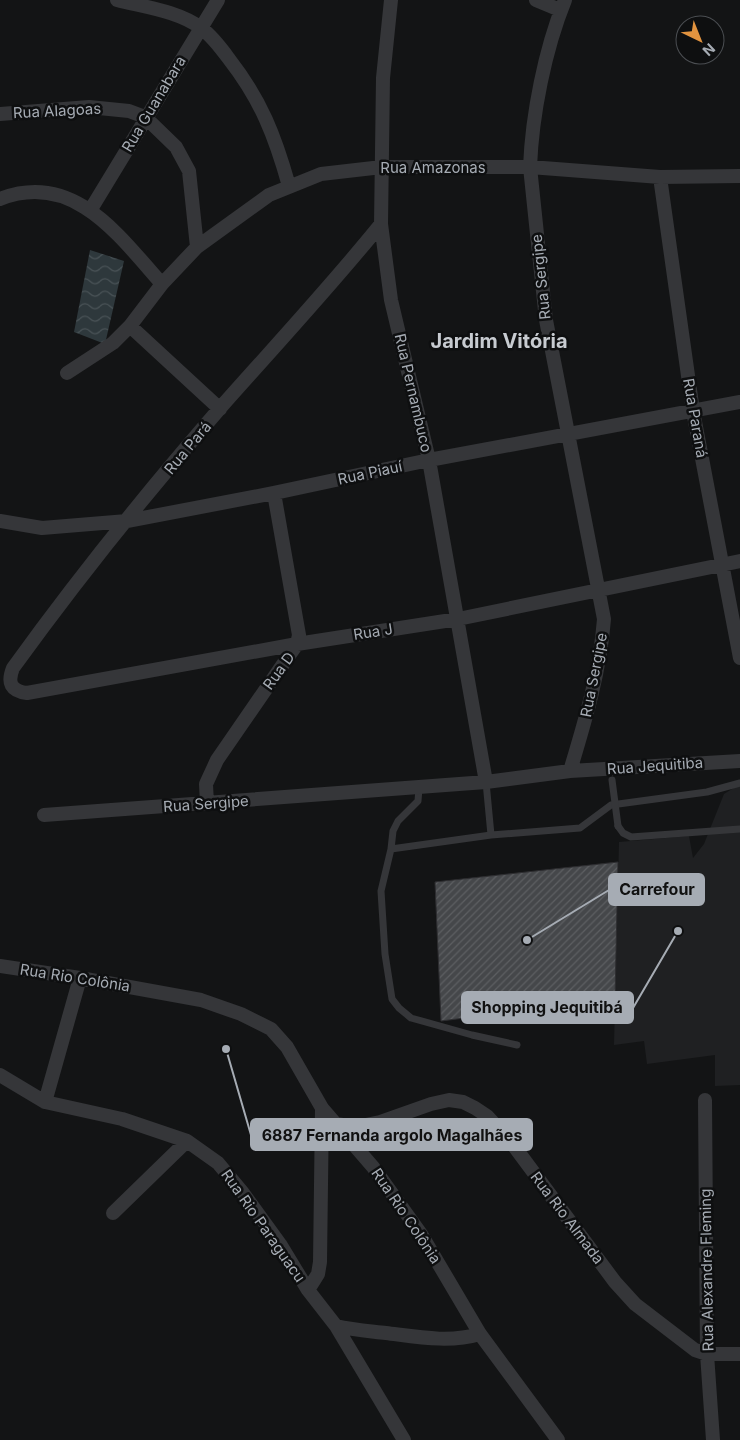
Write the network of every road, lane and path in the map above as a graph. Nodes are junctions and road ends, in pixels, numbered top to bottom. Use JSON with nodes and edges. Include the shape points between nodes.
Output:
{"nodes":[{"id":1,"x":118,"y":0,"type":"edge"},
{"id":2,"x":218,"y":0,"type":"edge"},
{"id":3,"x":391,"y":0,"type":"edge"},
{"id":4,"x":536,"y":0,"type":"edge"},
{"id":5,"x":562,"y":5,"type":"edge"},
{"id":6,"x":201,"y":28,"type":"junction"},
{"id":7,"x":0,"y":114,"type":"edge"},
{"id":8,"x":146,"y":118,"type":"junction"},
{"id":9,"x":382,"y":167,"type":"junction"},
{"id":10,"x":530,"y":167,"type":"junction"},
{"id":11,"x":740,"y":176,"type":"edge"},
{"id":12,"x":660,"y":177,"type":"junction"},
{"id":13,"x":289,"y":186,"type":"junction"},
{"id":14,"x":0,"y":199,"type":"edge"},
{"id":15,"x":91,"y":210,"type":"junction"},
{"id":16,"x":381,"y":224,"type":"junction"},
{"id":17,"x":197,"y":247,"type":"junction"},
{"id":18,"x":162,"y":284,"type":"junction"},
{"id":19,"x":130,"y":326,"type":"junction"},
{"id":20,"x":67,"y":373,"type":"dead end"},
{"id":21,"x":740,"y":402,"type":"edge"},
{"id":22,"x":220,"y":408,"type":"junction"},
{"id":23,"x":693,"y":411,"type":"junction"},
{"id":24,"x":569,"y":435,"type":"junction"},
{"id":25,"x":429,"y":460,"type":"junction"},
{"id":26,"x":274,"y":493,"type":"junction"},
{"id":27,"x":0,"y":521,"type":"edge"},
{"id":28,"x":127,"y":521,"type":"junction"},
{"id":29,"x":740,"y":561,"type":"edge"},
{"id":30,"x":722,"y":564,"type":"junction"},
{"id":31,"x":599,"y":589,"type":"junction"},
{"id":32,"x":458,"y":619,"type":"junction"},
{"id":33,"x":297,"y":644,"type":"junction"},
{"id":34,"x":740,"y":658,"type":"edge"},
{"id":35,"x":10,"y":683,"type":"joint"},
{"id":36,"x":740,"y":761,"type":"edge"},
{"id":37,"x":570,"y":771,"type":"junction"},
{"id":38,"x":611,"y":774,"type":"junction"},
{"id":39,"x":486,"y":782,"type":"junction"},
{"id":40,"x":740,"y":783,"type":"edge"},
{"id":41,"x":419,"y":788,"type":"junction"},
{"id":42,"x":207,"y":804,"type":"junction"},
{"id":43,"x":44,"y":815,"type":"dead end"},
{"id":44,"x":740,"y":829,"type":"edge"},
{"id":45,"x":491,"y":835,"type":"junction"},
{"id":46,"x":391,"y":848,"type":"junction"},
{"id":47,"x":0,"y":966,"type":"edge"},
{"id":48,"x":80,"y":978,"type":"junction"},
{"id":49,"x":517,"y":1045,"type":"dead end"},
{"id":50,"x":0,"y":1075,"type":"edge"},
{"id":51,"x":705,"y":1100,"type":"dead end"},
{"id":52,"x":45,"y":1102,"type":"junction"},
{"id":53,"x":322,"y":1108,"type":"junction"},
{"id":54,"x":336,"y":1124,"type":"junction"},
{"id":55,"x":188,"y":1141,"type":"junction"},
{"id":56,"x":112,"y":1213,"type":"dead end"},
{"id":57,"x":308,"y":1290,"type":"junction"},
{"id":58,"x":336,"y":1326,"type":"junction"},
{"id":59,"x":480,"y":1334,"type":"junction"},
{"id":60,"x":708,"y":1354,"type":"junction"},
{"id":61,"x":740,"y":1354,"type":"edge"},
{"id":62,"x":404,"y":1440,"type":"edge"},
{"id":63,"x":558,"y":1440,"type":"edge"},
{"id":64,"x":713,"y":1440,"type":"edge"}],
"edges":[{"from":1,"to":6,"type":"street","via":[[182,18]]},
{"from":2,"to":6,"type":"street","name":"Rua Guanabara"},
{"from":3,"to":9,"type":"street","name":"Rua Pernambuco","via":[[383,78]]},
{"from":4,"to":5,"type":"street"},
{"from":5,"to":10,"type":"street","name":"Rua Sergipe","via":[[540,90]]},
{"from":6,"to":8,"type":"street","name":"Rua Guanabara"},
{"from":6,"to":13,"type":"street","via":[[247,81],[264,111]]},
{"from":7,"to":8,"type":"street","name":"Rua Alagoas","via":[[89,107],[128,111]]},
{"from":8,"to":15,"type":"street","name":"Rua Guanabara"},
{"from":8,"to":17,"type":"street","name":"Rua Alagoas","via":[[176,147],[189,171]]},
{"from":9,"to":10,"type":"street","name":"Rua Amazonas"},
{"from":9,"to":13,"type":"street","name":"Rua Amazonas","via":[[321,174]]},
{"from":9,"to":16,"type":"street","name":"Rua Pernambuco"},
{"from":10,"to":12,"type":"street","name":"Rua Amazonas"},
{"from":10,"to":24,"type":"street","name":"Rua Sergipe","via":[[546,320]]},
{"from":11,"to":12,"type":"street","name":"Rua Amazonas"},
{"from":12,"to":23,"type":"street","name":"Rua Paraná"},
{"from":13,"to":17,"type":"street","name":"Rua Amazonas","via":[[269,195]]},
{"from":14,"to":15,"type":"street","via":[[29,192],[52,194]]},
{"from":15,"to":18,"type":"street","via":[[111,227]]},
{"from":16,"to":22,"type":"street","name":"Rua Pará"},
{"from":16,"to":25,"type":"street","name":"Rua Pernambuco","via":[[391,300]]},
{"from":17,"to":18,"type":"street","name":"Rua Amazonas"},
{"from":18,"to":19,"type":"street","name":"Rua Amazonas"},
{"from":19,"to":20,"type":"street","name":"Rua Amazonas","via":[[113,343]]},
{"from":19,"to":22,"type":"street"},
{"from":21,"to":23,"type":"street","name":"Rua Piauí"},
{"from":22,"to":28,"type":"street","name":"Rua Pará"},
{"from":23,"to":24,"type":"street","name":"Rua Piauí"},
{"from":23,"to":30,"type":"street","name":"Rua Paraná"},
{"from":24,"to":25,"type":"street","name":"Rua Piauí"},
{"from":24,"to":31,"type":"street","name":"Rua Sergipe"},
{"from":25,"to":26,"type":"street","name":"Rua Piauí"},
{"from":25,"to":32,"type":"street","name":"Rua Pernambuco"},
{"from":26,"to":28,"type":"street","name":"Rua Piauí"},
{"from":26,"to":33,"type":"street","name":"Rua D","via":[[299,635]]},
{"from":27,"to":28,"type":"street","name":"Rua Piauí","via":[[42,528]]},
{"from":28,"to":35,"type":"street","name":"Rua Pará","via":[[68,592],[13,668]]},
{"from":29,"to":30,"type":"street","name":"Rua J"},
{"from":30,"to":31,"type":"street","name":"Rua J"},
{"from":30,"to":34,"type":"street","name":"Rua Paraná"},
{"from":31,"to":32,"type":"street","name":"Rua J"},
{"from":31,"to":37,"type":"street","name":"Rua Sergipe","via":[[604,619],[602,648]]},
{"from":32,"to":33,"type":"street","name":"Rua J"},
{"from":32,"to":39,"type":"street","name":"Rua Pernambuco"},
{"from":33,"to":35,"type":"street","name":"Rua J","via":[[27,693],[17,692]]},
{"from":33,"to":42,"type":"street","name":"Rua D","via":[[217,760],[206,784]]},
{"from":36,"to":38,"type":"street","name":"Rua Jequitiba"},
{"from":37,"to":38,"type":"street","name":"Rua Jequitiba"},
{"from":37,"to":39,"type":"street","name":"Rua Sergipe"},
{"from":38,"to":44,"type":"lane","bridge":true,"via":[[618,826],[623,834],[631,837]]},
{"from":39,"to":41,"type":"street","name":"Rua Sergipe"},
{"from":39,"to":45,"type":"lane"},
{"from":40,"to":45,"type":"lane","via":[[707,792],[611,805],[580,828]]},
{"from":41,"to":42,"type":"street","name":"Rua Sergipe"},
{"from":41,"to":46,"type":"lane","via":[[418,800],[392,831]]},
{"from":42,"to":43,"type":"street","name":"Rua Sergipe"},
{"from":45,"to":46,"type":"lane"},
{"from":46,"to":49,"type":"lane","via":[[380,891],[392,999],[411,1018]]},
{"from":47,"to":48,"type":"street","name":"Rua Rio Colônia"},
{"from":48,"to":52,"type":"street"},
{"from":48,"to":53,"type":"street","name":"Rua Rio Colônia","via":[[201,1000],[242,1014],[271,1029],[287,1047]]},
{"from":50,"to":52,"type":"street","name":"Rua Rio Paraguacu"},
{"from":51,"to":60,"type":"street","name":"Rua Alexandre Fleming"},
{"from":52,"to":55,"type":"street","name":"Rua Rio Paraguacu","via":[[122,1119]]},
{"from":53,"to":54,"type":"street","name":"Rua Rio Colônia"},
{"from":53,"to":57,"type":"street","via":[[320,1262],[318,1274]]},
{"from":54,"to":59,"type":"street","name":"Rua Rio Colônia","via":[[373,1167],[421,1234]]},
{"from":54,"to":60,"type":"street","name":"Rua Rio Almada","via":[[356,1127],[380,1122],[449,1100],[476,1108],[511,1142],[614,1282],[679,1340]]},
{"from":55,"to":56,"type":"street"},
{"from":55,"to":57,"type":"street","name":"Rua Rio Paraguacu","via":[[218,1163],[243,1193]]},
{"from":57,"to":58,"type":"street","name":"Rua Rio Paraguacu"},
{"from":58,"to":59,"type":"street","via":[[437,1339],[463,1339]]},
{"from":58,"to":62,"type":"street","name":"Rua Rio Paraguacu"},
{"from":59,"to":63,"type":"street","name":"Rua Rio Colônia"},
{"from":60,"to":61,"type":"street"},
{"from":60,"to":64,"type":"street","name":"Rua Alexandre Fleming"}]}
